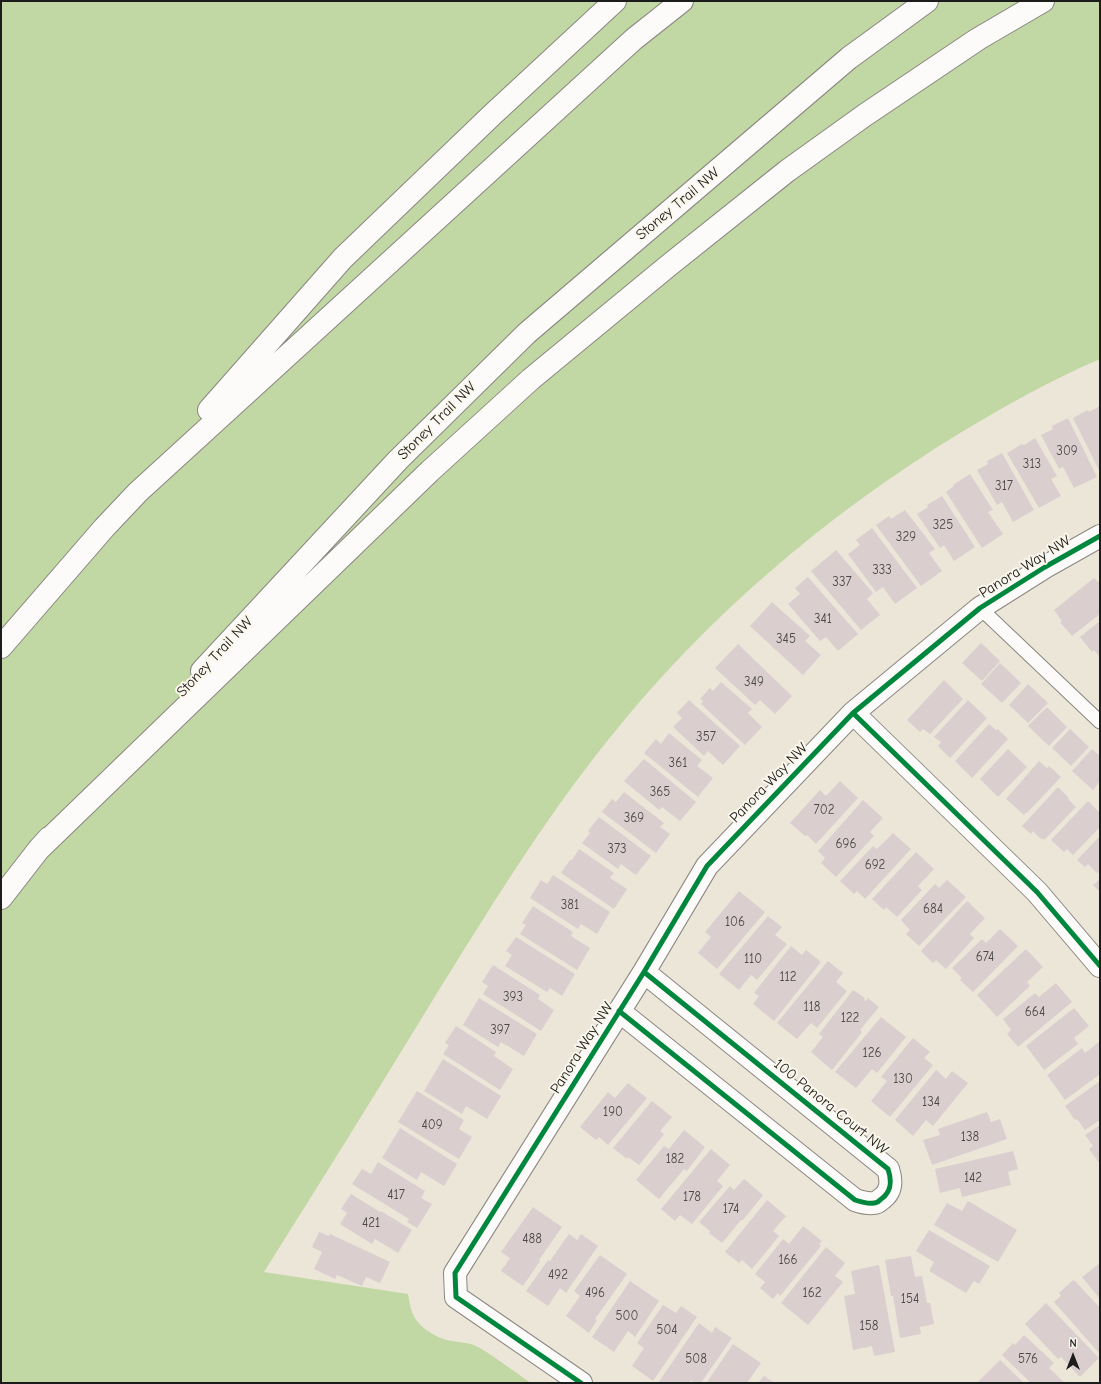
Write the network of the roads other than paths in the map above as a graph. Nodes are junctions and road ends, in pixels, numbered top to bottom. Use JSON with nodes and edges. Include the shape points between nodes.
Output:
{"nodes":[{"id":1,"x":615,"y":1,"type":"edge"},
{"id":2,"x":682,"y":1,"type":"edge"},
{"id":3,"x":927,"y":1,"type":"edge"},
{"id":4,"x":1043,"y":1,"type":"edge"},
{"id":5,"x":138,"y":492,"type":"junction"},
{"id":6,"x":1100,"y":536,"type":"edge"},
{"id":7,"x":980,"y":608,"type":"junction"},
{"id":8,"x":1,"y":647,"type":"edge"},
{"id":9,"x":853,"y":713,"type":"junction"},
{"id":10,"x":1100,"y":722,"type":"edge"},
{"id":11,"x":39,"y":849,"type":"junction"},
{"id":12,"x":1,"y":898,"type":"edge"},
{"id":13,"x":1100,"y":966,"type":"edge"},
{"id":14,"x":644,"y":972,"type":"junction"},
{"id":15,"x":619,"y":1011,"type":"junction"},
{"id":16,"x":581,"y":1383,"type":"edge"}],
"edges":[{"from":1,"to":5,"type":"main road","via":[[343,258]]},
{"from":2,"to":5,"type":"main road","via":[[634,39]]},
{"from":3,"to":11,"type":"main road","name":"Stoney Trail NW","via":[[849,58],[527,333],[398,460]]},
{"from":4,"to":11,"type":"main road","via":[[971,43],[787,171],[531,379],[430,471]]},
{"from":5,"to":8,"type":"main road"},
{"from":6,"to":7,"type":"main road","name":"Panora Way NW"},
{"from":7,"to":9,"type":"main road","name":"Panora Way NW"},
{"from":7,"to":10,"type":"lane"},
{"from":9,"to":13,"type":"main road","via":[[1037,892]]},
{"from":9,"to":14,"type":"main road","name":"Panora Way NW","via":[[707,866]]},
{"from":11,"to":12,"type":"main road","name":"Stoney Trail NW"},
{"from":14,"to":15,"type":"main road","name":"Panora Way NW"},
{"from":14,"to":15,"type":"main road","name":"100 Panora Court NW","via":[[888,1169],[891,1179],[890,1190],[875,1203],[855,1200]]},
{"from":15,"to":16,"type":"main road","name":"Panora Way NW","via":[[455,1273],[456,1297]]}]}
